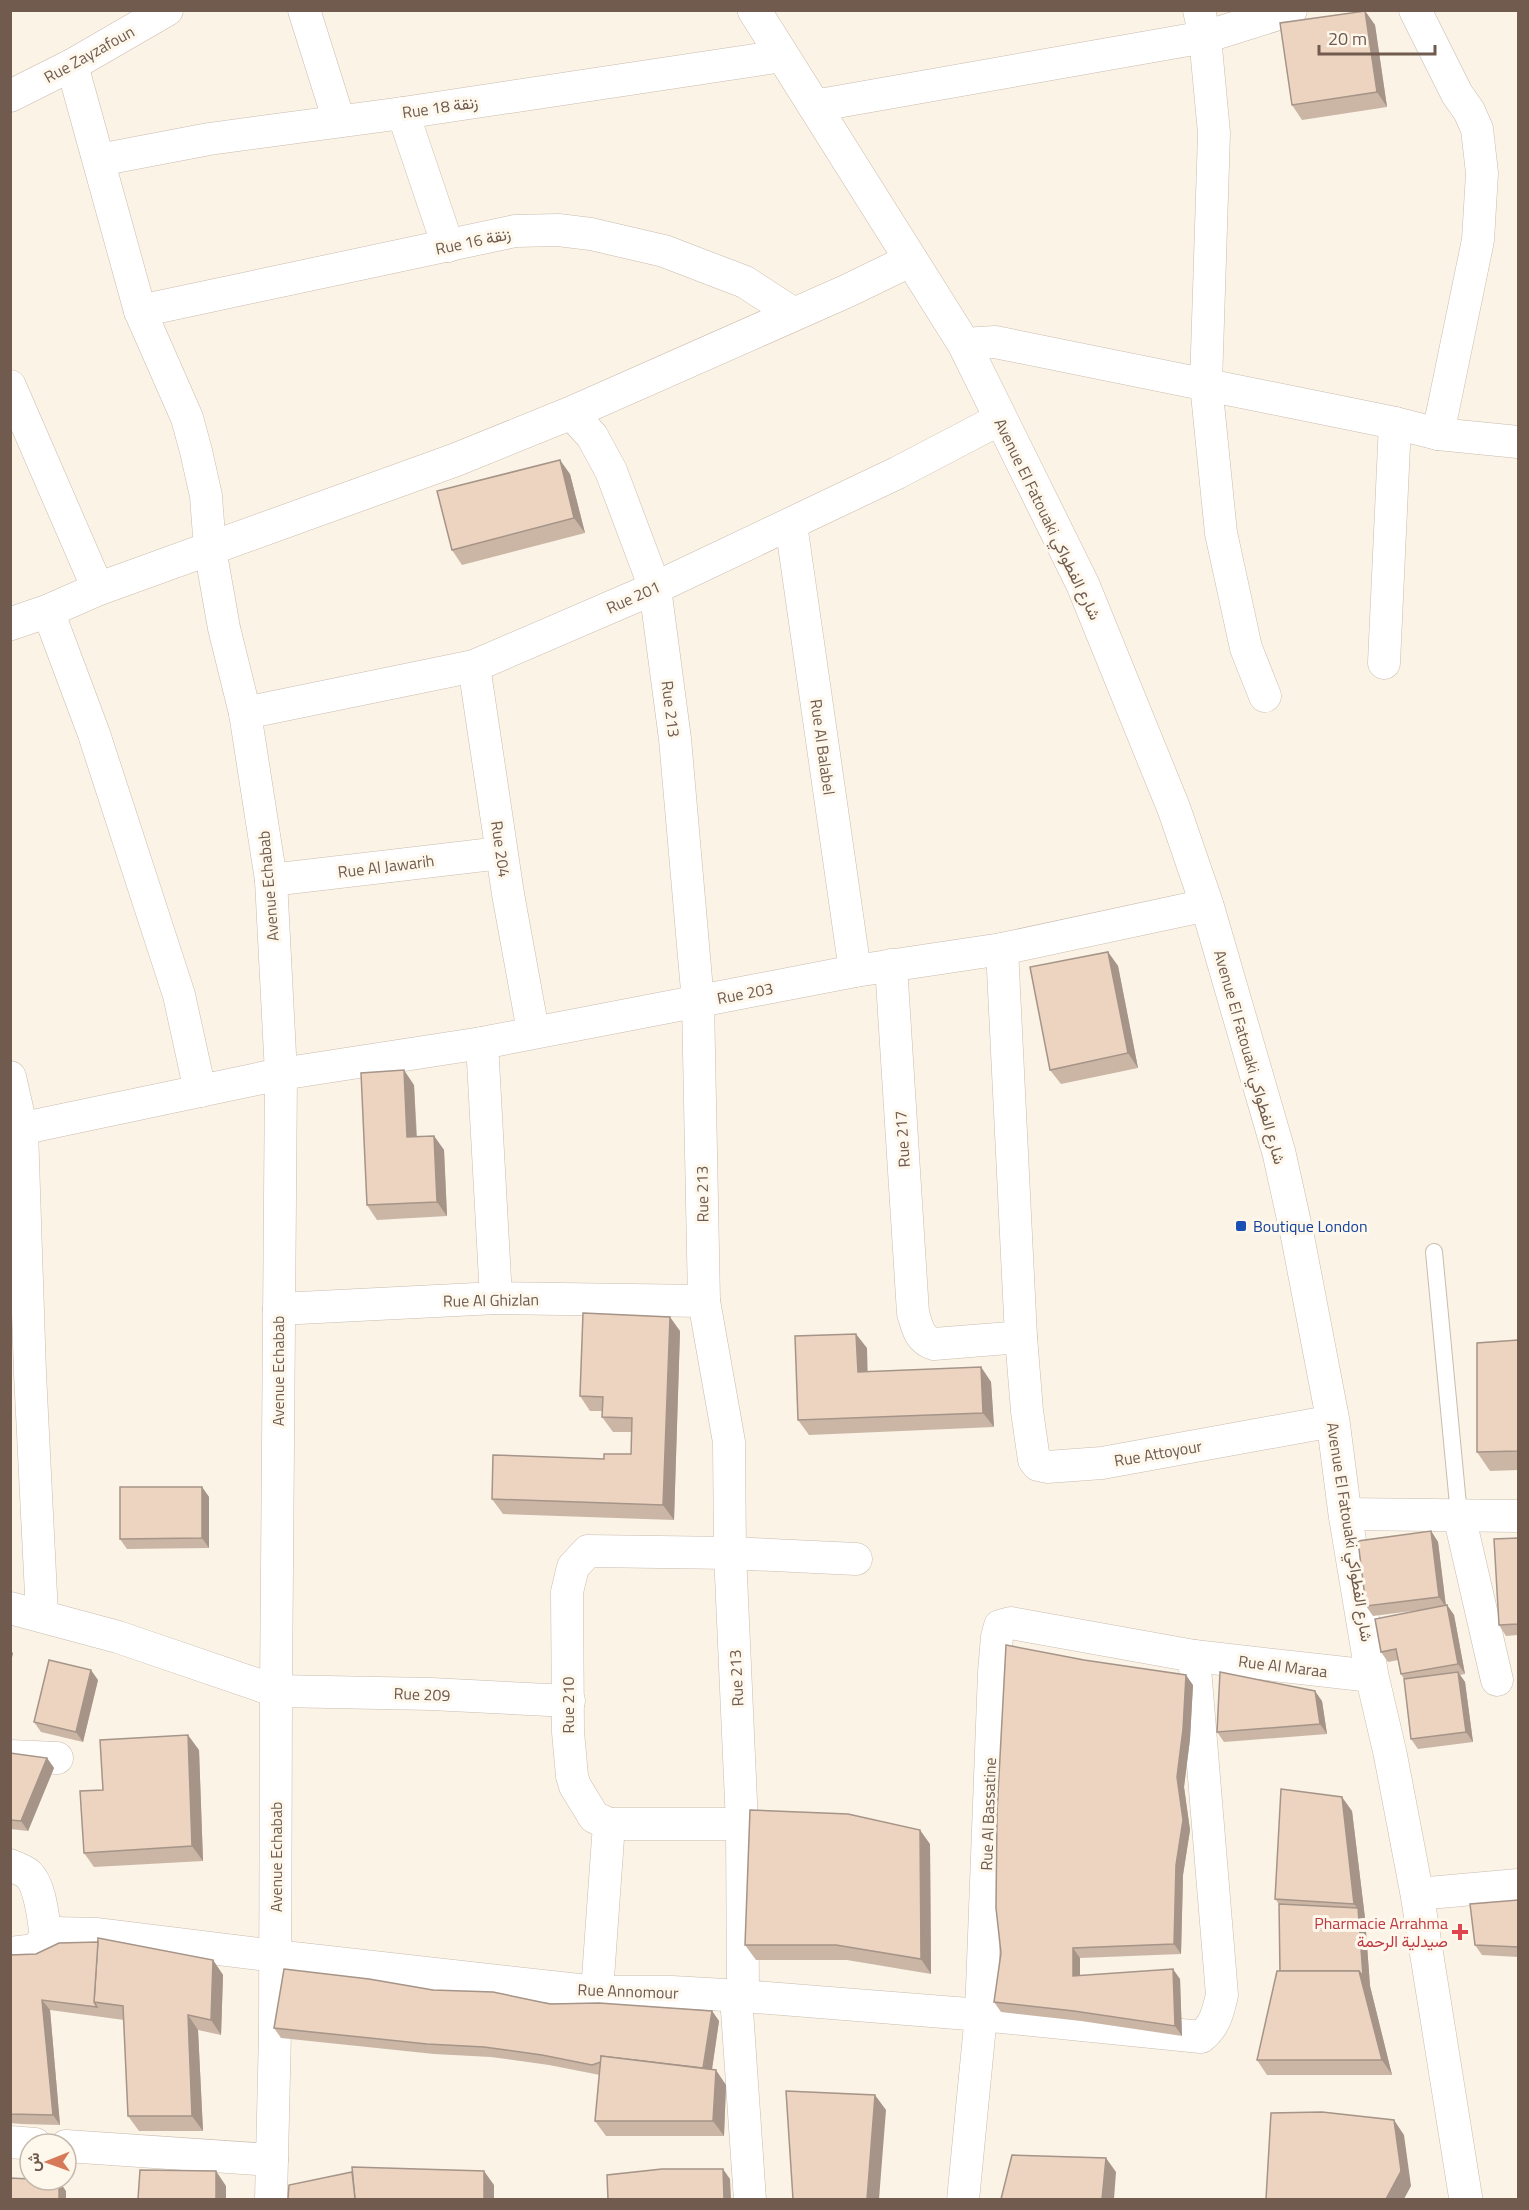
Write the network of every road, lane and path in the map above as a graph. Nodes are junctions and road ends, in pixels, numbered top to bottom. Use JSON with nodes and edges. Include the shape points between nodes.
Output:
{"nodes":[{"id":1,"x":167,"y":10,"type":"edge"},
{"id":2,"x":304,"y":10,"type":"edge"},
{"id":3,"x":753,"y":10,"type":"edge"},
{"id":4,"x":1291,"y":10,"type":"edge"},
{"id":5,"x":1415,"y":10,"type":"edge"},
{"id":6,"x":1202,"y":24,"type":"edge"},
{"id":7,"x":782,"y":56,"type":"junction"},
{"id":8,"x":72,"y":65,"type":"junction"},
{"id":9,"x":10,"y":96,"type":"edge"},
{"id":10,"x":814,"y":106,"type":"junction"},
{"id":11,"x":403,"y":113,"type":"junction"},
{"id":12,"x":339,"y":121,"type":"junction"},
{"id":13,"x":99,"y":160,"type":"junction"},
{"id":14,"x":448,"y":246,"type":"junction"},
{"id":15,"x":911,"y":260,"type":"junction"},
{"id":16,"x":140,"y":311,"type":"junction"},
{"id":17,"x":794,"y":314,"type":"junction"},
{"id":18,"x":964,"y":344,"type":"junction"},
{"id":19,"x":1206,"y":384,"type":"junction"},
{"id":20,"x":12,"y":394,"type":"edge"},
{"id":21,"x":571,"y":413,"type":"junction"},
{"id":22,"x":1000,"y":420,"type":"junction"},
{"id":23,"x":1395,"y":423,"type":"junction"},
{"id":24,"x":1438,"y":434,"type":"junction"},
{"id":25,"x":1518,"y":442,"type":"edge"},
{"id":26,"x":791,"y":524,"type":"junction"},
{"id":27,"x":210,"y":549,"type":"junction"},
{"id":28,"x":655,"y":588,"type":"junction"},
{"id":29,"x":98,"y":589,"type":"junction"},
{"id":30,"x":48,"y":611,"type":"junction"},
{"id":31,"x":10,"y":624,"type":"edge"},
{"id":32,"x":1384,"y":663,"type":"dead end"},
{"id":33,"x":474,"y":666,"type":"junction"},
{"id":34,"x":1265,"y":696,"type":"dead end"},
{"id":35,"x":245,"y":714,"type":"junction"},
{"id":36,"x":501,"y":853,"type":"junction"},
{"id":37,"x":271,"y":880,"type":"junction"},
{"id":38,"x":1207,"y":906,"type":"junction"},
{"id":39,"x":1002,"y":948,"type":"junction"},
{"id":40,"x":891,"y":965,"type":"junction"},
{"id":41,"x":855,"y":971,"type":"junction"},
{"id":42,"x":698,"y":1002,"type":"junction"},
{"id":43,"x":533,"y":1031,"type":"junction"},
{"id":44,"x":482,"y":1043,"type":"junction"},
{"id":45,"x":281,"y":1074,"type":"junction"},
{"id":46,"x":10,"y":1077,"type":"edge"},
{"id":47,"x":200,"y":1091,"type":"junction"},
{"id":48,"x":16,"y":1131,"type":"edge"},
{"id":49,"x":1434,"y":1252,"type":"dead end"},
{"id":50,"x":496,"y":1298,"type":"junction"},
{"id":51,"x":704,"y":1301,"type":"junction"},
{"id":52,"x":279,"y":1309,"type":"junction"},
{"id":53,"x":1021,"y":1337,"type":"junction"},
{"id":54,"x":1333,"y":1421,"type":"junction"},
{"id":55,"x":1345,"y":1514,"type":"junction"},
{"id":56,"x":1459,"y":1515,"type":"junction"},
{"id":57,"x":1518,"y":1516,"type":"edge"},
{"id":58,"x":730,"y":1553,"type":"junction"},
{"id":59,"x":856,"y":1558,"type":"dead end"},
{"id":60,"x":10,"y":1608,"type":"edge"},
{"id":61,"x":42,"y":1615,"type":"junction"},
{"id":62,"x":1194,"y":1656,"type":"junction"},
{"id":63,"x":1372,"y":1676,"type":"junction"},
{"id":64,"x":1497,"y":1680,"type":"dead end"},
{"id":65,"x":276,"y":1691,"type":"junction"},
{"id":66,"x":569,"y":1701,"type":"junction"},
{"id":67,"x":10,"y":1756,"type":"edge"},
{"id":68,"x":57,"y":1758,"type":"dead end"},
{"id":69,"x":609,"y":1824,"type":"junction"},
{"id":70,"x":742,"y":1824,"type":"junction"},
{"id":71,"x":10,"y":1865,"type":"edge"},
{"id":72,"x":1518,"y":1884,"type":"edge"},
{"id":73,"x":1417,"y":1894,"type":"junction"},
{"id":74,"x":46,"y":1936,"type":"junction"},
{"id":75,"x":10,"y":1953,"type":"edge"},
{"id":76,"x":275,"y":1956,"type":"junction"},
{"id":77,"x":597,"y":1992,"type":"junction"},
{"id":78,"x":740,"y":1996,"type":"junction"},
{"id":79,"x":981,"y":2015,"type":"junction"},
{"id":80,"x":78,"y":2147,"type":"edge"},
{"id":81,"x":272,"y":2160,"type":"junction"},
{"id":82,"x":746,"y":2184,"type":"edge"},
{"id":83,"x":271,"y":2199,"type":"edge"},
{"id":84,"x":963,"y":2199,"type":"edge"},
{"id":85,"x":1466,"y":2199,"type":"edge"}],
"edges":[{"from":1,"to":8,"type":"street","name":"Rue Zayzafoun"},
{"from":2,"to":12,"type":"street"},
{"from":3,"to":7,"type":"main road","name":"Avenue El Fatouaki شارع الفطواكي"},
{"from":4,"to":6,"type":"street"},
{"from":5,"to":24,"type":"street","via":[[1478,129],[1482,173],[1478,240]]},
{"from":6,"to":10,"type":"street"},
{"from":6,"to":19,"type":"street","via":[[1214,133]]},
{"from":7,"to":10,"type":"main road","name":"Avenue El Fatouaki شارع الفطواكي"},
{"from":7,"to":11,"type":"street","name":"Rue 18 زنقة"},
{"from":8,"to":9,"type":"street","name":"Rue Zayzafoun"},
{"from":8,"to":13,"type":"street","name":"Avenue Echabab"},
{"from":10,"to":15,"type":"main road","name":"Avenue El Fatouaki شارع الفطواكي"},
{"from":11,"to":12,"type":"street","name":"Rue 18 زنقة"},
{"from":11,"to":14,"type":"street"},
{"from":12,"to":13,"type":"street","name":"Rue 18 زنقة","via":[[209,139]]},
{"from":13,"to":16,"type":"street","name":"Avenue Echabab"},
{"from":14,"to":16,"type":"street","name":"Rue 16 زنقة"},
{"from":14,"to":17,"type":"street","name":"Rue 16 زنقة","via":[[515,231],[591,234],[664,251],[745,282]]},
{"from":15,"to":17,"type":"main road"},
{"from":15,"to":18,"type":"main road","name":"Avenue El Fatouaki شارع الفطواكي"},
{"from":16,"to":27,"type":"street","name":"Avenue Echabab","via":[[190,429],[206,496]]},
{"from":17,"to":21,"type":"main road"},
{"from":18,"to":19,"type":"street","via":[[995,342]]},
{"from":18,"to":22,"type":"main road","name":"Avenue El Fatouaki شارع الفطواكي"},
{"from":19,"to":23,"type":"street"},
{"from":19,"to":34,"type":"street","via":[[1221,533],[1246,648]]},
{"from":20,"to":29,"type":"street"},
{"from":21,"to":27,"type":"main road"},
{"from":21,"to":28,"type":"street","name":"Rue 213","via":[[592,436],[611,471]]},
{"from":22,"to":26,"type":"street","name":"Rue 201"},
{"from":22,"to":38,"type":"main road","name":"Avenue El Fatouaki شارع الفطواكي","via":[[1083,585],[1174,809]]},
{"from":23,"to":24,"type":"street"},
{"from":23,"to":32,"type":"street"},
{"from":24,"to":25,"type":"street"},
{"from":26,"to":28,"type":"street","name":"Rue 201"},
{"from":26,"to":41,"type":"street","name":"Rue Al Balabel"},
{"from":27,"to":29,"type":"main road"},
{"from":27,"to":35,"type":"street","name":"Avenue Echabab"},
{"from":28,"to":33,"type":"street","name":"Rue 201"},
{"from":28,"to":42,"type":"street","name":"Rue 213","via":[[675,739]]},
{"from":29,"to":30,"type":"main road"},
{"from":30,"to":31,"type":"main road"},
{"from":30,"to":47,"type":"street","via":[[94,734],[179,996]]},
{"from":33,"to":35,"type":"street","name":"Rue 201"},
{"from":33,"to":36,"type":"street","name":"Rue 204"},
{"from":35,"to":37,"type":"street","name":"Avenue Echabab"},
{"from":36,"to":37,"type":"street","name":"Rue Al Jawarih"},
{"from":36,"to":43,"type":"street","name":"Rue 204"},
{"from":37,"to":45,"type":"street","name":"Avenue Echabab"},
{"from":38,"to":39,"type":"street","name":"Rue 203"},
{"from":38,"to":54,"type":"main road","name":"Avenue El Fatouaki شارع الفطواكي","via":[[1279,1153]]},
{"from":39,"to":40,"type":"street","name":"Rue 203"},
{"from":39,"to":53,"type":"street"},
{"from":40,"to":41,"type":"street","name":"Rue 203"},
{"from":40,"to":53,"type":"street","name":"Rue 217","via":[[914,1313],[920,1334],[930,1344]]},
{"from":41,"to":42,"type":"street","name":"Rue 203"},
{"from":42,"to":43,"type":"street","name":"Rue 203"},
{"from":42,"to":51,"type":"street","name":"Rue 213"},
{"from":43,"to":44,"type":"street","name":"Rue 203"},
{"from":44,"to":45,"type":"street","name":"Rue 203"},
{"from":44,"to":50,"type":"street"},
{"from":45,"to":47,"type":"street","name":"Rue 203"},
{"from":45,"to":52,"type":"street","name":"Avenue Echabab"},
{"from":46,"to":48,"type":"street"},
{"from":47,"to":48,"type":"street","name":"Rue 203"},
{"from":48,"to":61,"type":"street"},
{"from":49,"to":56,"type":"lane"},
{"from":50,"to":51,"type":"street","name":"Rue Al Ghizlan"},
{"from":50,"to":52,"type":"street","name":"Rue Al Ghizlan"},
{"from":51,"to":58,"type":"street","name":"Rue 213","via":[[729,1442]]},
{"from":52,"to":65,"type":"street","name":"Avenue Echabab"},
{"from":53,"to":54,"type":"street","name":"Rue Attoyour","via":[[1027,1411],[1038,1465],[1102,1463]]},
{"from":54,"to":55,"type":"main road","name":"Avenue El Fatouaki شارع الفطواكي"},
{"from":55,"to":56,"type":"street"},
{"from":55,"to":63,"type":"main road","name":"Avenue El Fatouaki شارع الفطواكي"},
{"from":56,"to":57,"type":"street"},
{"from":56,"to":64,"type":"street"},
{"from":58,"to":59,"type":"street","name":"Rue 210"},
{"from":58,"to":66,"type":"street","name":"Rue 210","via":[[588,1551],[580,1558],[573,1567],[567,1592]]},
{"from":58,"to":70,"type":"street","name":"Rue 213"},
{"from":60,"to":61,"type":"street","name":"Rue 209"},
{"from":61,"to":65,"type":"street","name":"Rue 209","via":[[151,1647]]},
{"from":62,"to":63,"type":"street","name":"Rue Al Maraa"},
{"from":62,"to":79,"type":"street","name":"Rue Al Bassatine","via":[[1011,1623],[1000,1626],[994,1672]]},
{"from":62,"to":79,"type":"street","name":"Rue Annomour","via":[[1222,1995],[1210,2030],[1201,2037],[1189,2037]]},
{"from":63,"to":73,"type":"main road","name":"Avenue El Fatouaki شارع الفطواكي"},
{"from":65,"to":66,"type":"street","name":"Rue 209"},
{"from":65,"to":76,"type":"street","name":"Avenue Echabab"},
{"from":66,"to":69,"type":"street","name":"Rue 210","via":[[569,1759],[575,1786],[594,1816]]},
{"from":67,"to":68,"type":"street"},
{"from":69,"to":70,"type":"street"},
{"from":69,"to":77,"type":"street"},
{"from":70,"to":78,"type":"street","name":"Rue 213"},
{"from":71,"to":74,"type":"street","via":[[32,1878]]},
{"from":72,"to":73,"type":"street"},
{"from":73,"to":85,"type":"main road","name":"Avenue El Fatouaki شارع الفطواكي"},
{"from":74,"to":75,"type":"street","via":[[36,1950]]},
{"from":74,"to":76,"type":"street","name":"Rue Annomour","via":[[65,1932],[96,1934]]},
{"from":76,"to":77,"type":"street","name":"Rue Annomour"},
{"from":76,"to":81,"type":"street","name":"Avenue Echabab"},
{"from":77,"to":78,"type":"street","name":"Rue Annomour"},
{"from":78,"to":79,"type":"street","name":"Rue Annomour"},
{"from":78,"to":82,"type":"street","name":"Rue 213"},
{"from":79,"to":84,"type":"street","name":"Rue Al Bassatine"},
{"from":80,"to":81,"type":"street"},
{"from":81,"to":83,"type":"street","name":"Avenue Echabab"}]}
